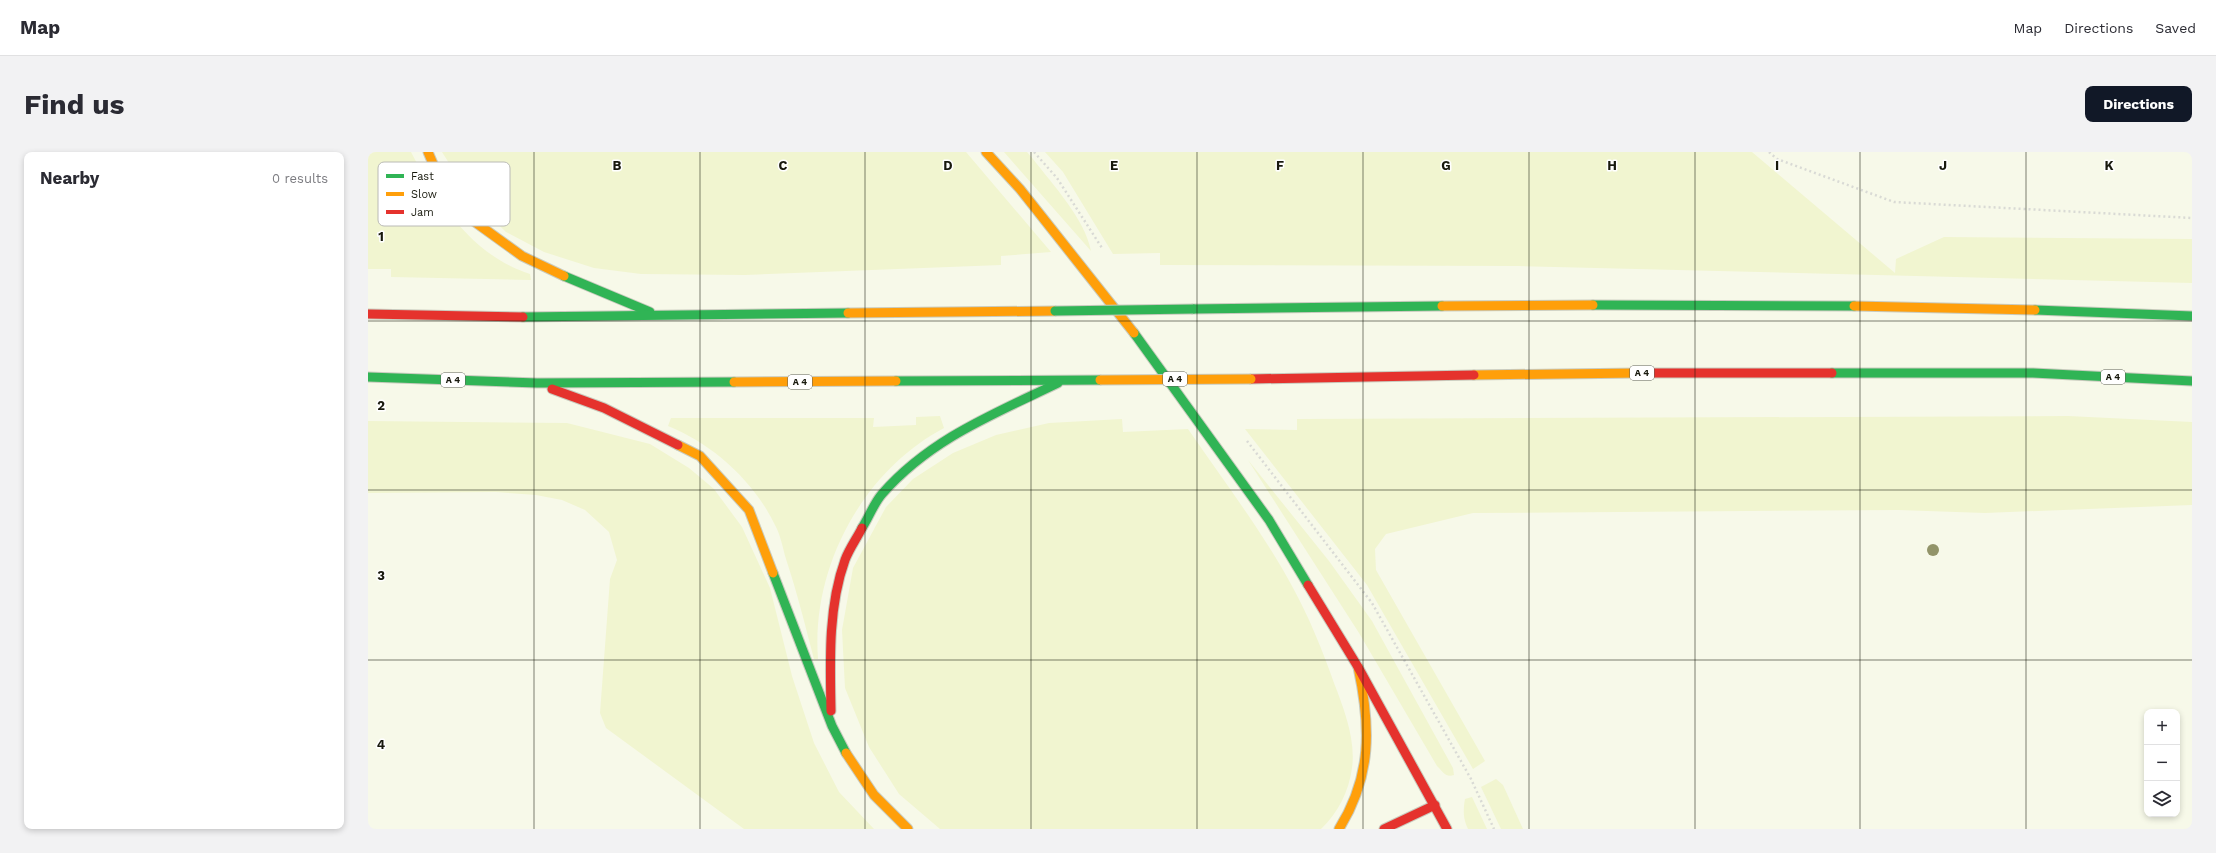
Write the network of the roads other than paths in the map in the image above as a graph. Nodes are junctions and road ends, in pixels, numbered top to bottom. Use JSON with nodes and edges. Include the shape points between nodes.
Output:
{"nodes":[{"id":1,"x":428,"y":152,"type":"edge"},
{"id":2,"x":986,"y":152,"type":"edge"},
{"id":3,"x":432,"y":162,"type":"edge"},
{"id":4,"x":480,"y":226,"type":"edge"},
{"id":5,"x":368,"y":314,"type":"edge"},
{"id":6,"x":661,"y":316,"type":"junction"},
{"id":7,"x":2192,"y":316,"type":"edge"},
{"id":8,"x":368,"y":377,"type":"edge"},
{"id":9,"x":1062,"y":380,"type":"junction"},
{"id":10,"x":2192,"y":381,"type":"edge"},
{"id":11,"x":537,"y":383,"type":"junction"},
{"id":12,"x":1358,"y":667,"type":"junction"},
{"id":13,"x":832,"y":726,"type":"junction"},
{"id":14,"x":1435,"y":805,"type":"junction"},
{"id":15,"x":908,"y":829,"type":"edge"},
{"id":16,"x":1339,"y":829,"type":"edge"},
{"id":17,"x":1384,"y":829,"type":"edge"},
{"id":18,"x":1447,"y":829,"type":"edge"}],
"edges":[{"from":1,"to":3,"type":"main road"},
{"from":2,"to":12,"type":"main road","via":[[1020,189],[1145,347],[1269,520]]},
{"from":4,"to":6,"type":"main road","via":[[516,252],[587,287]]},
{"from":5,"to":6,"type":"main road"},
{"from":6,"to":7,"type":"main road","bridge":true,"via":[[1581,304],[2063,310]]},
{"from":8,"to":11,"type":"main road","number":"A 4"},
{"from":9,"to":10,"type":"main road","number":"A 4","bridge":true,"via":[[1592,373],[2033,373]]},
{"from":9,"to":11,"type":"main road","number":"A 4"},
{"from":9,"to":13,"type":"main road","via":[[950,436],[914,461],[881,495],[845,559],[835,596],[830,664]]},
{"from":11,"to":13,"type":"main road","via":[[604,408],[700,456],[749,510]]},
{"from":12,"to":14,"type":"main road"},
{"from":12,"to":16,"type":"main road","via":[[1366,704],[1368,749],[1358,792]]},
{"from":13,"to":15,"type":"main road","via":[[848,760],[871,794]]},
{"from":14,"to":17,"type":"main road"},
{"from":14,"to":18,"type":"main road"}]}
